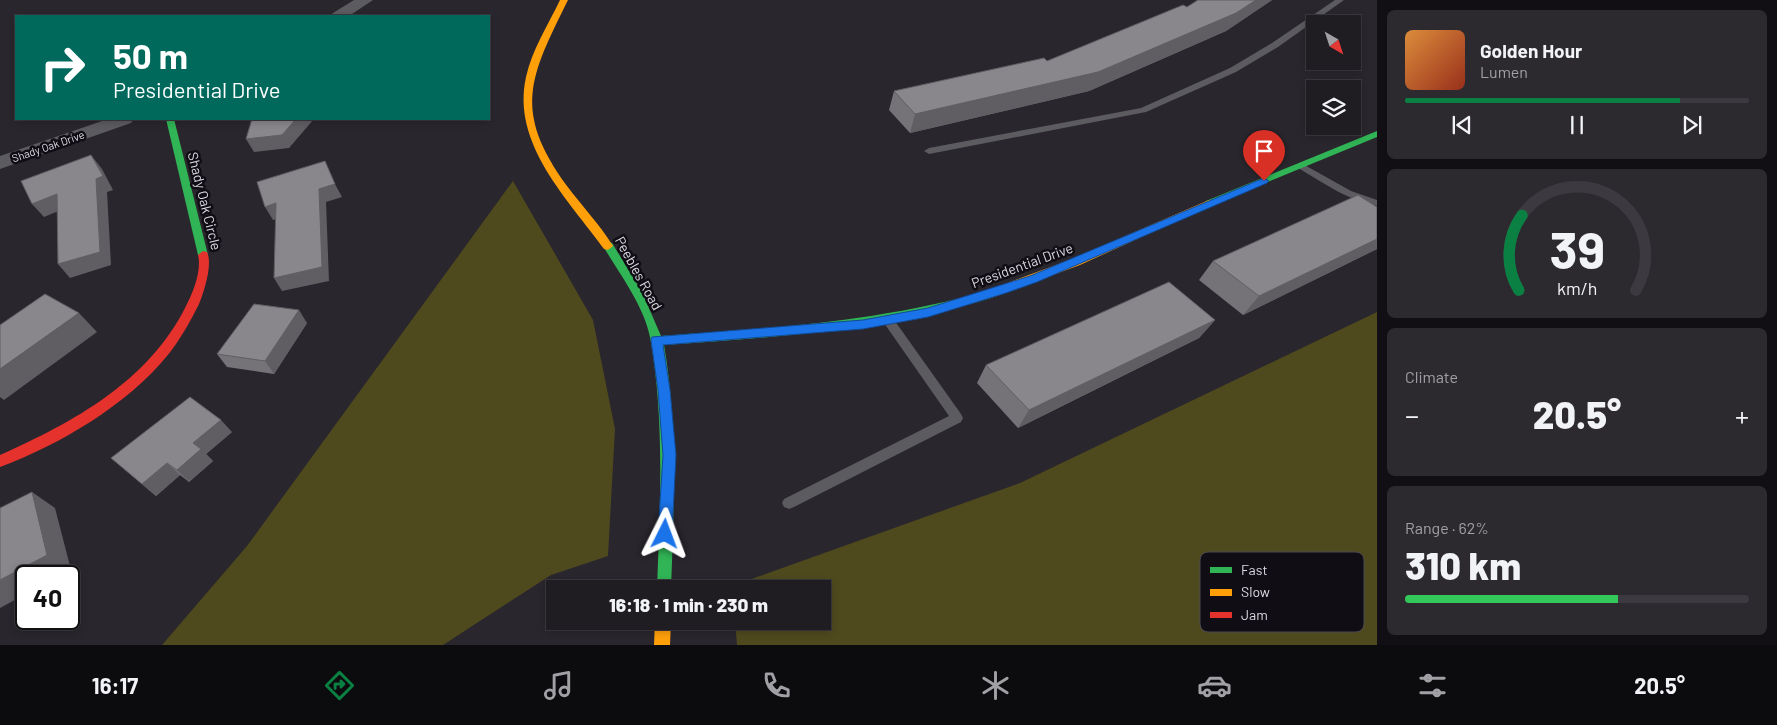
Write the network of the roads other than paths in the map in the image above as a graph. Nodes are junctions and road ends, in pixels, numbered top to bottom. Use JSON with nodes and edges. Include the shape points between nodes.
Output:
{"nodes":[{"id":1,"x":365,"y":0,"type":"edge"},
{"id":2,"x":564,"y":0,"type":"edge"},
{"id":3,"x":1340,"y":0,"type":"edge"},
{"id":4,"x":341,"y":15,"type":"edge"},
{"id":5,"x":122,"y":120,"type":"edge"},
{"id":6,"x":170,"y":120,"type":"edge"},
{"id":7,"x":1377,"y":134,"type":"edge"},
{"id":8,"x":929,"y":151,"type":"dead end"},
{"id":9,"x":0,"y":163,"type":"edge"},
{"id":10,"x":1301,"y":166,"type":"junction"},
{"id":11,"x":1377,"y":203,"type":"edge"},
{"id":12,"x":888,"y":320,"type":"junction"},
{"id":13,"x":656,"y":340,"type":"junction"},
{"id":14,"x":0,"y":462,"type":"edge"},
{"id":15,"x":789,"y":503,"type":"dead end"},
{"id":16,"x":664,"y":580,"type":"edge"},
{"id":17,"x":663,"y":630,"type":"edge"},
{"id":18,"x":662,"y":645,"type":"edge"}],
"edges":[{"from":1,"to":4,"type":"street"},
{"from":2,"to":13,"type":"street","name":"Peebles Road","via":[[532,71],[527,116],[538,147],[622,270]]},
{"from":3,"to":8,"type":"lane","via":[[1233,70],[1143,110]]},
{"from":5,"to":9,"type":"street","name":"Shady Oak Drive"},
{"from":6,"to":14,"type":"street","name":"Shady Oak Circle","via":[[204,258],[198,296],[189,316],[158,358],[105,406],[42,443]]},
{"from":7,"to":10,"type":"street","name":"Presidential Drive"},
{"from":10,"to":11,"type":"lane","via":[[1341,189]]},
{"from":10,"to":12,"type":"street","name":"Presidential Drive","via":[[1010,288]]},
{"from":12,"to":13,"type":"street","name":"Presidential Drive"},
{"from":12,"to":15,"type":"lane","via":[[957,418]]},
{"from":13,"to":16,"type":"street","name":"Peebles Road","via":[[669,455]]},
{"from":17,"to":18,"type":"street"}]}
